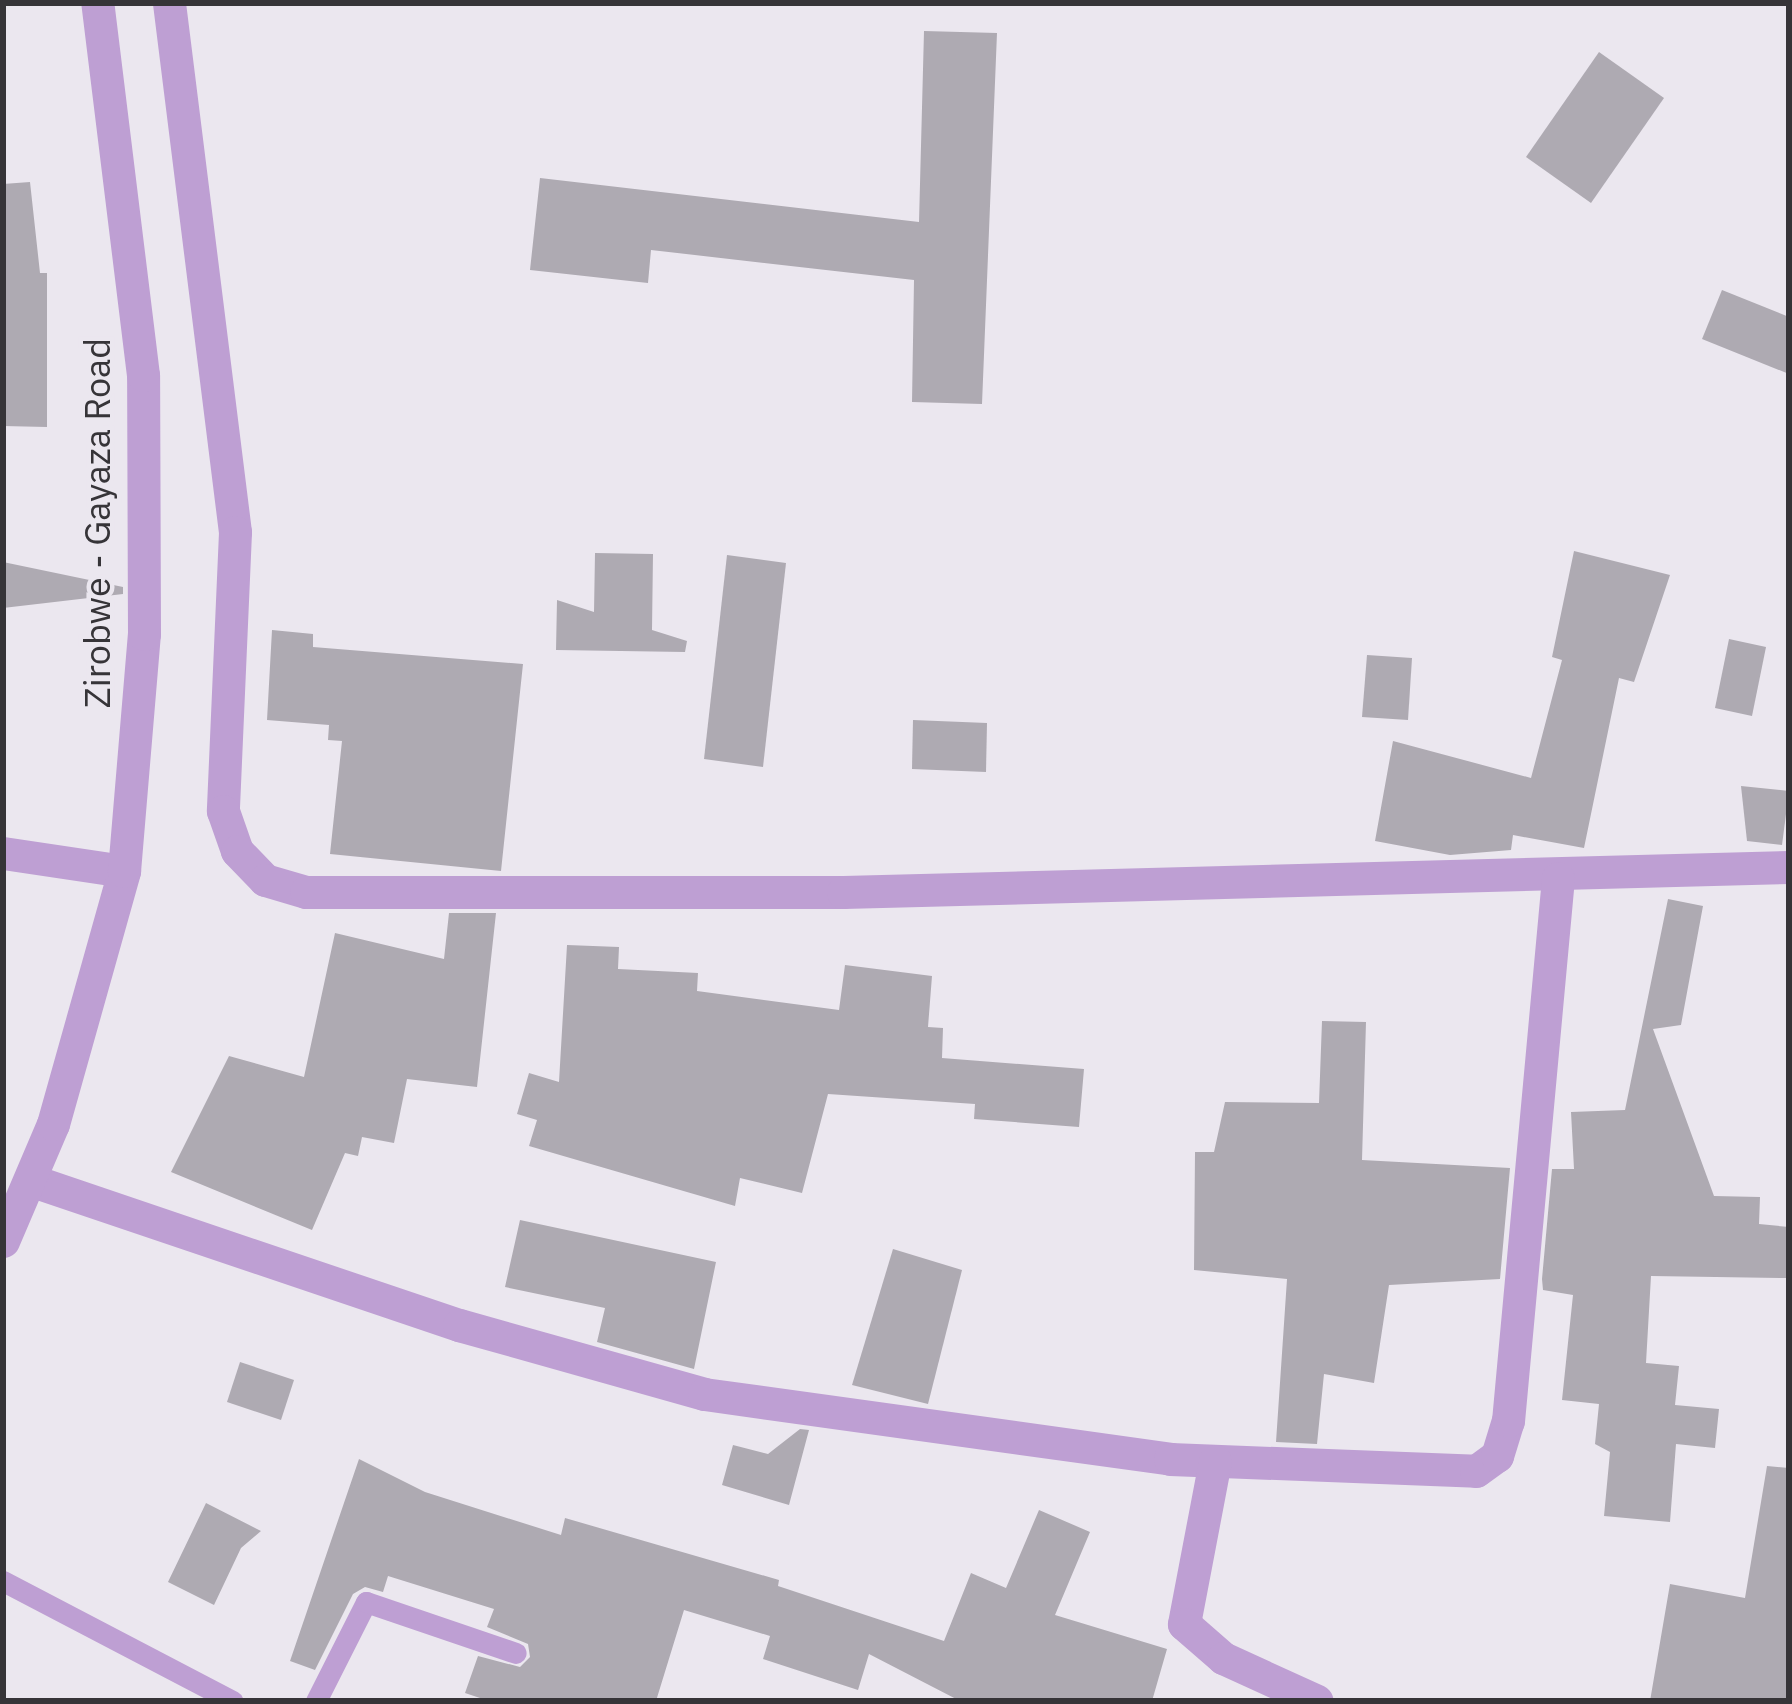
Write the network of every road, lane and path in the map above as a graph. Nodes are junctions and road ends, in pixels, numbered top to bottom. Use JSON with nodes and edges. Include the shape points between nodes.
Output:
{"nodes":[{"id":1,"x":97,"y":3,"type":"edge"},
{"id":2,"x":169,"y":3,"type":"edge"},
{"id":3,"x":3,"y":854,"type":"edge"},
{"id":4,"x":1789,"y":867,"type":"edge"},
{"id":5,"x":124,"y":871,"type":"junction"},
{"id":6,"x":1558,"y":878,"type":"junction"},
{"id":7,"x":30,"y":1180,"type":"junction"},
{"id":8,"x":3,"y":1241,"type":"edge"},
{"id":9,"x":1215,"y":1461,"type":"junction"},
{"id":10,"x":3,"y":1581,"type":"edge"},
{"id":11,"x":516,"y":1653,"type":"dead end"},
{"id":12,"x":233,"y":1701,"type":"edge"},
{"id":13,"x":316,"y":1701,"type":"edge"},
{"id":14,"x":1317,"y":1701,"type":"edge"}],
"edges":[{"from":1,"to":5,"type":"street","name":"Zirobwe - Gayaza Road","via":[[143,375],[144,634]]},
{"from":2,"to":6,"type":"street","via":[[236,532],[224,811],[237,851],[265,880],[305,892],[679,892]]},
{"from":3,"to":5,"type":"street"},
{"from":4,"to":6,"type":"street"},
{"from":5,"to":7,"type":"street","name":"Zirobwe - Gayaza Road"},
{"from":6,"to":9,"type":"street","via":[[1508,1421],[1497,1456],[1476,1471],[1444,1475]]},
{"from":7,"to":8,"type":"street","name":"Zirobwe - Gayaza Road"},
{"from":7,"to":9,"type":"street","via":[[616,1374],[1012,1440]]},
{"from":9,"to":14,"type":"street","via":[[1184,1624],[1223,1658]]},
{"from":10,"to":12,"type":"lane"},
{"from":11,"to":13,"type":"lane","via":[[366,1602]]}]}
